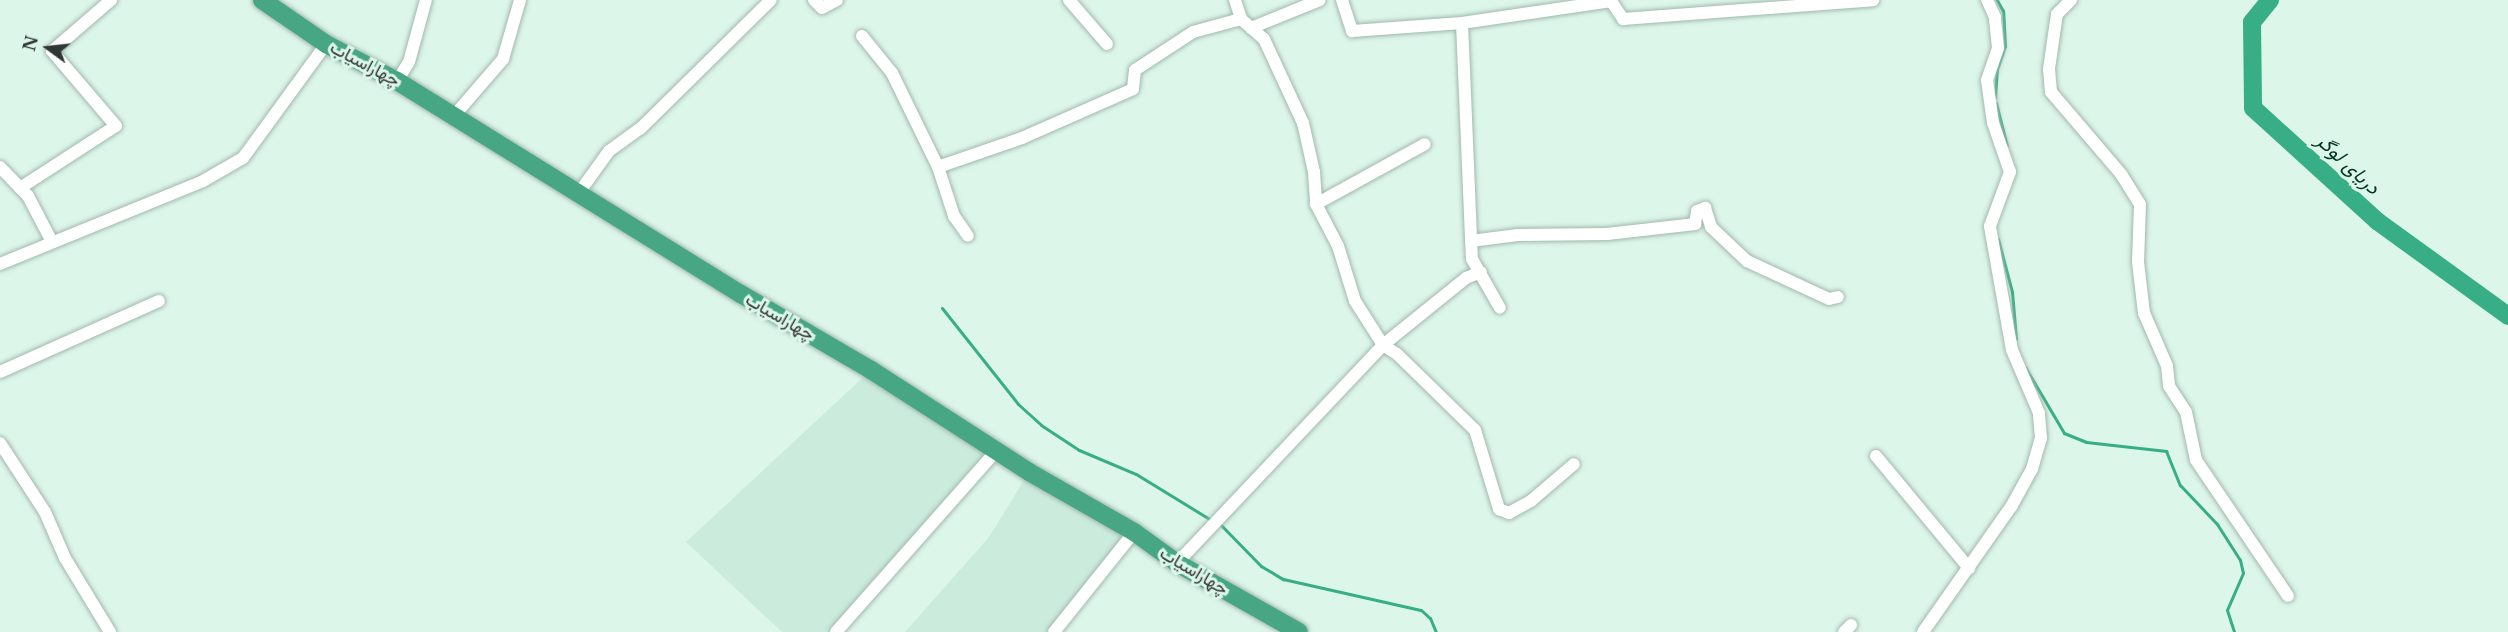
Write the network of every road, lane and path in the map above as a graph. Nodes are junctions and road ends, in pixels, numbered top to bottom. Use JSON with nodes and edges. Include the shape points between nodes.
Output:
{"nodes":[{"id":1,"x":111,"y":0,"type":"edge"},
{"id":2,"x":262,"y":0,"type":"edge"},
{"id":3,"x":426,"y":0,"type":"edge"},
{"id":4,"x":520,"y":0,"type":"edge"},
{"id":5,"x":771,"y":0,"type":"edge"},
{"id":6,"x":814,"y":0,"type":"edge"},
{"id":7,"x":837,"y":0,"type":"edge"},
{"id":8,"x":1069,"y":0,"type":"edge"},
{"id":9,"x":1235,"y":0,"type":"edge"},
{"id":10,"x":1320,"y":0,"type":"edge"},
{"id":11,"x":1342,"y":0,"type":"edge"},
{"id":12,"x":1873,"y":0,"type":"edge"},
{"id":13,"x":1987,"y":0,"type":"edge"},
{"id":14,"x":2071,"y":0,"type":"edge"},
{"id":15,"x":1241,"y":19,"type":"junction"},
{"id":16,"x":1462,"y":23,"type":"junction"},
{"id":17,"x":1251,"y":28,"type":"junction"},
{"id":18,"x":862,"y":36,"type":"dead end"},
{"id":19,"x":326,"y":44,"type":"junction"},
{"id":20,"x":1107,"y":44,"type":"dead end"},
{"id":21,"x":398,"y":81,"type":"junction"},
{"id":22,"x":453,"y":117,"type":"junction"},
{"id":23,"x":1425,"y":144,"type":"dead end"},
{"id":24,"x":0,"y":167,"type":"edge"},
{"id":25,"x":938,"y":167,"type":"junction"},
{"id":26,"x":20,"y":188,"type":"junction"},
{"id":27,"x":578,"y":194,"type":"junction"},
{"id":28,"x":1316,"y":204,"type":"junction"},
{"id":29,"x":968,"y":236,"type":"dead end"},
{"id":30,"x":51,"y":240,"type":"junction"},
{"id":31,"x":1471,"y":241,"type":"junction"},
{"id":32,"x":0,"y":264,"type":"edge"},
{"id":33,"x":1481,"y":272,"type":"junction"},
{"id":34,"x":1838,"y":297,"type":"dead end"},
{"id":35,"x":159,"y":301,"type":"dead end"},
{"id":36,"x":1500,"y":308,"type":"dead end"},
{"id":37,"x":1383,"y":345,"type":"junction"},
{"id":38,"x":0,"y":372,"type":"edge"},
{"id":39,"x":0,"y":443,"type":"edge"},
{"id":40,"x":996,"y":451,"type":"junction"},
{"id":41,"x":1876,"y":456,"type":"dead end"},
{"id":42,"x":1574,"y":464,"type":"dead end"},
{"id":43,"x":1134,"y":532,"type":"junction"},
{"id":44,"x":1177,"y":563,"type":"junction"},
{"id":45,"x":1969,"y":567,"type":"junction"},
{"id":46,"x":2288,"y":596,"type":"dead end"},
{"id":47,"x":110,"y":632,"type":"edge"},
{"id":48,"x":836,"y":632,"type":"edge"},
{"id":49,"x":1054,"y":632,"type":"edge"},
{"id":50,"x":1299,"y":632,"type":"edge"},
{"id":51,"x":1923,"y":632,"type":"edge"}],
"edges":[{"from":1,"to":26,"type":"street","via":[[52,51],[116,126]]},
{"from":2,"to":19,"type":"highway","name":"چهاراسیاب"},
{"from":3,"to":21,"type":"street","via":[[409,62]]},
{"from":4,"to":22,"type":"street","via":[[503,59]]},
{"from":5,"to":27,"type":"street","via":[[641,128],[609,151]]},
{"from":6,"to":7,"type":"street","via":[[822,8]]},
{"from":8,"to":20,"type":"street"},
{"from":9,"to":15,"type":"street"},
{"from":10,"to":17,"type":"street"},
{"from":11,"to":16,"type":"street","via":[[1352,31]]},
{"from":12,"to":16,"type":"street","via":[[1623,19],[1611,1]]},
{"from":13,"to":45,"type":"street","via":[[1995,17],[1998,48],[1987,80],[1993,123],[2010,172],[1990,226],[2012,350],[2039,413],[2041,438],[2032,469],[2011,507]]},
{"from":14,"to":46,"type":"street","via":[[2057,14],[2049,69],[2051,92],[2121,174],[2140,205],[2138,262],[2144,312],[2167,366],[2169,386],[2186,412],[2196,460]]},
{"from":15,"to":17,"type":"street"},
{"from":15,"to":25,"type":"street","via":[[1193,32],[1136,70],[1133,88],[1022,138]]},
{"from":16,"to":31,"type":"street"},
{"from":17,"to":28,"type":"street","via":[[1264,39],[1303,123],[1314,172]]},
{"from":18,"to":25,"type":"street","via":[[892,73]]},
{"from":19,"to":21,"type":"highway","name":"چهاراسیاب"},
{"from":19,"to":30,"type":"street","via":[[243,158],[204,181],[99,226]]},
{"from":21,"to":22,"type":"highway","name":"چهاراسیاب"},
{"from":22,"to":27,"type":"highway","name":"چهاراسیاب"},
{"from":23,"to":28,"type":"street"},
{"from":24,"to":26,"type":"street"},
{"from":25,"to":29,"type":"street","via":[[954,216]]},
{"from":26,"to":30,"type":"street"},
{"from":27,"to":40,"type":"highway","name":"چهاراسیاب","via":[[871,370]]},
{"from":28,"to":37,"type":"street","via":[[1338,246],[1354,301]]},
{"from":30,"to":32,"type":"street"},
{"from":31,"to":33,"type":"street","via":[[1472,259]]},
{"from":31,"to":34,"type":"street","via":[[1518,235],[1607,234],[1695,224],[1697,212],[1705,208],[1711,227],[1747,261],[1821,296]]},
{"from":33,"to":36,"type":"street"},
{"from":33,"to":37,"type":"street","via":[[1466,278]]},
{"from":35,"to":38,"type":"street"},
{"from":37,"to":42,"type":"street","via":[[1474,430],[1502,513],[1532,500]]},
{"from":37,"to":44,"type":"street"},
{"from":39,"to":47,"type":"street","via":[[45,512],[65,558]]},
{"from":40,"to":43,"type":"highway","name":"چهاراسیاب"},
{"from":40,"to":48,"type":"street"},
{"from":41,"to":45,"type":"street"},
{"from":43,"to":44,"type":"highway","name":"چهاراسیاب"},
{"from":43,"to":49,"type":"street"},
{"from":44,"to":50,"type":"highway","name":"چهاراسیاب"},
{"from":45,"to":51,"type":"street"}]}
